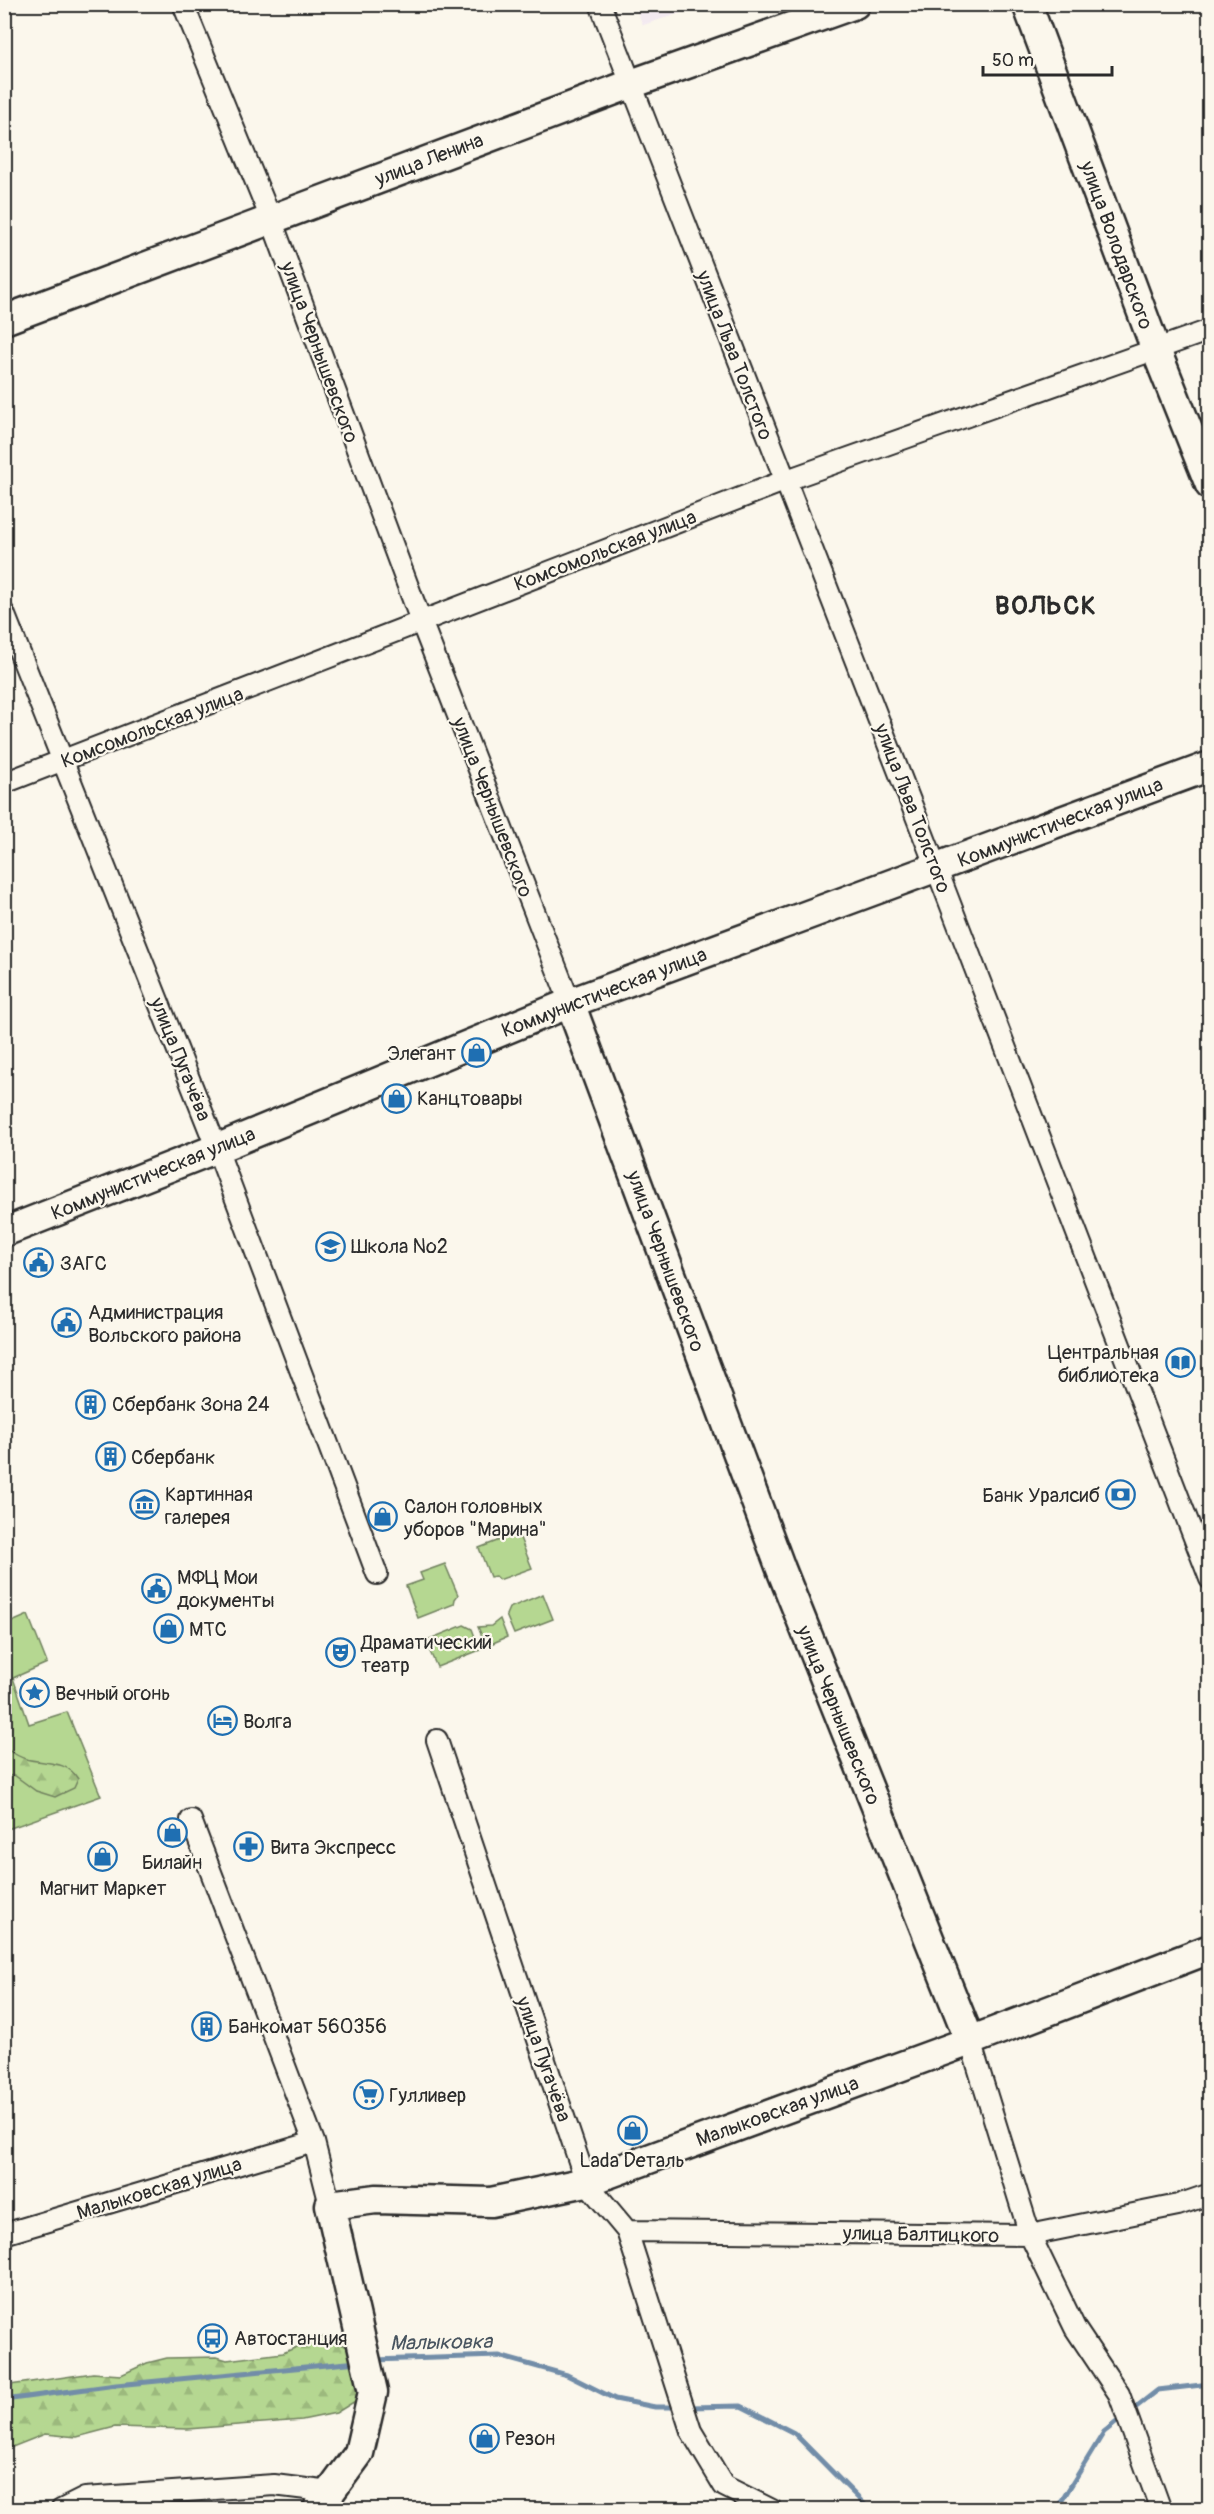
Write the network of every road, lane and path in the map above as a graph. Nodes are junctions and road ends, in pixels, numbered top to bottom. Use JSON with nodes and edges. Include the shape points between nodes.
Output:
{"nodes":[{"id":1,"x":183,"y":4,"type":"edge"},
{"id":2,"x":600,"y":4,"type":"edge"},
{"id":3,"x":855,"y":4,"type":"edge"},
{"id":4,"x":1027,"y":4,"type":"edge"},
{"id":5,"x":631,"y":84,"type":"junction"},
{"id":6,"x":271,"y":219,"type":"junction"},
{"id":7,"x":4,"y":320,"type":"edge"},
{"id":8,"x":1209,"y":330,"type":"edge"},
{"id":9,"x":1156,"y":350,"type":"junction"},
{"id":10,"x":784,"y":481,"type":"junction"},
{"id":11,"x":1209,"y":485,"type":"edge"},
{"id":12,"x":4,"y":614,"type":"edge"},
{"id":13,"x":421,"y":621,"type":"junction"},
{"id":14,"x":62,"y":762,"type":"junction"},
{"id":15,"x":1209,"y":766,"type":"edge"},
{"id":16,"x":4,"y":783,"type":"edge"},
{"id":17,"x":936,"y":868,"type":"junction"},
{"id":18,"x":570,"y":1003,"type":"junction"},
{"id":19,"x":217,"y":1149,"type":"junction"},
{"id":20,"x":4,"y":1232,"type":"edge"},
{"id":21,"x":377,"y":1574,"type":"dead end"},
{"id":22,"x":1209,"y":1579,"type":"edge"},
{"id":23,"x":437,"y":1740,"type":"dead end"},
{"id":24,"x":191,"y":1820,"type":"dead end"},
{"id":25,"x":1209,"y":1948,"type":"edge"},
{"id":26,"x":970,"y":2041,"type":"junction"},
{"id":27,"x":314,"y":2142,"type":"junction"},
{"id":28,"x":586,"y":2182,"type":"junction"},
{"id":29,"x":1209,"y":2194,"type":"edge"},
{"id":30,"x":330,"y":2205,"type":"junction"},
{"id":31,"x":627,"y":2231,"type":"junction"},
{"id":32,"x":4,"y":2234,"type":"edge"},
{"id":33,"x":1030,"y":2235,"type":"junction"},
{"id":34,"x":324,"y":2501,"type":"edge"},
{"id":35,"x":61,"y":2510,"type":"edge"},
{"id":36,"x":772,"y":2510,"type":"edge"},
{"id":37,"x":1161,"y":2510,"type":"edge"}],
"edges":[{"from":1,"to":6,"type":"street","name":"улица Чернышевского"},
{"from":2,"to":5,"type":"street","name":"улица Льва Толстого"},
{"from":3,"to":5,"type":"street","name":"улица Ленина"},
{"from":4,"to":9,"type":"street","name":"улица Володарского"},
{"from":5,"to":6,"type":"street","name":"улица Ленина"},
{"from":5,"to":10,"type":"street","name":"улица Льва Толстого"},
{"from":6,"to":7,"type":"street","name":"улица Ленина"},
{"from":6,"to":13,"type":"street","name":"улица Чернышевского"},
{"from":8,"to":9,"type":"street","name":"Комсомольская улица"},
{"from":9,"to":10,"type":"street","name":"Комсомольская улица"},
{"from":9,"to":11,"type":"street","name":"улица Володарского"},
{"from":10,"to":13,"type":"street","name":"Комсомольская улица"},
{"from":10,"to":17,"type":"street","name":"улица Льва Толстого"},
{"from":12,"to":14,"type":"street","name":"улица Пугачёва"},
{"from":13,"to":14,"type":"street","name":"Комсомольская улица"},
{"from":13,"to":18,"type":"street","name":"улица Чернышевского"},
{"from":14,"to":16,"type":"street","name":"Комсомольская улица"},
{"from":14,"to":19,"type":"street","name":"улица Пугачёва"},
{"from":15,"to":17,"type":"street","name":"Коммунистическая улица"},
{"from":17,"to":18,"type":"street","name":"Коммунистическая улица"},
{"from":17,"to":22,"type":"street","name":"улица Льва Толстого"},
{"from":18,"to":19,"type":"street","name":"Коммунистическая улица"},
{"from":18,"to":26,"type":"street","name":"улица Чернышевского","via":[[781,1569]]},
{"from":19,"to":20,"type":"street","name":"Коммунистическая улица"},
{"from":19,"to":21,"type":"street","name":"улица Пугачёва"},
{"from":23,"to":28,"type":"street","name":"улица Пугачёва"},
{"from":24,"to":27,"type":"street"},
{"from":25,"to":26,"type":"street","name":"Малыковская улица"},
{"from":26,"to":28,"type":"street","name":"Малыковская улица"},
{"from":26,"to":33,"type":"street","name":"улица Чернышевского"},
{"from":27,"to":30,"type":"street"},
{"from":27,"to":32,"type":"street","name":"Малыковская улица"},
{"from":28,"to":30,"type":"street","name":"Малыковская улица","via":[[490,2202],[376,2199]]},
{"from":28,"to":31,"type":"street","name":"улица Пугачёва"},
{"from":29,"to":33,"type":"street","name":"улица Балтицкого","via":[[1178,2205]]},
{"from":30,"to":34,"type":"street","via":[[373,2391],[358,2452]]},
{"from":31,"to":33,"type":"street","name":"улица Балтицкого"},
{"from":31,"to":36,"type":"street","name":"улица Пугачёва","via":[[691,2431],[724,2486]]},
{"from":33,"to":37,"type":"street","name":"улица Чернышевского","via":[[1075,2328],[1119,2394]]},
{"from":34,"to":35,"type":"street","via":[[274,2485],[85,2498]]}]}
